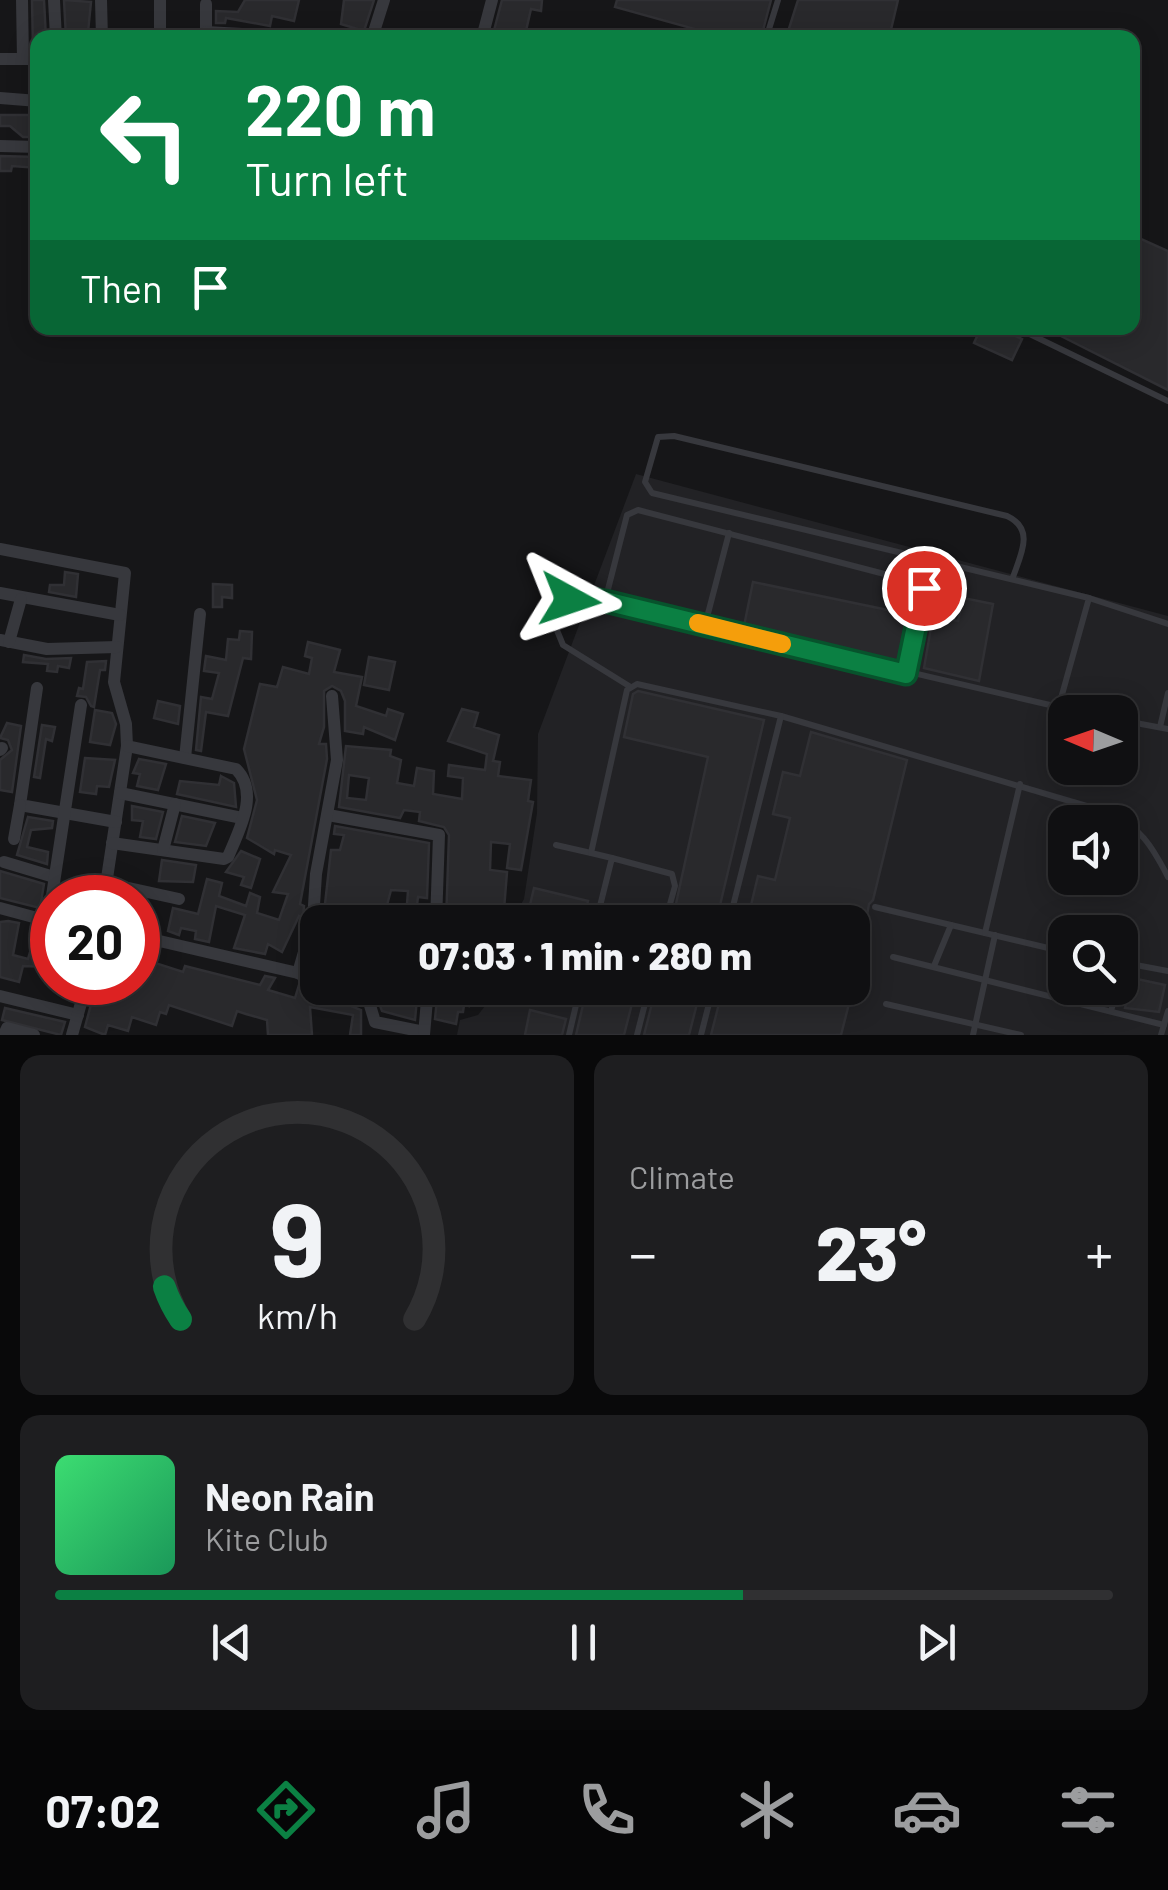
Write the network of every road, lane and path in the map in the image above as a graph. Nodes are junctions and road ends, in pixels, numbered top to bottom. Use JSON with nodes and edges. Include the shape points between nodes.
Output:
{"nodes":[{"id":1,"x":22,"y":0,"type":"edge"},
{"id":2,"x":54,"y":0,"type":"edge"},
{"id":3,"x":101,"y":0,"type":"edge"},
{"id":4,"x":160,"y":0,"type":"edge"},
{"id":5,"x":384,"y":0,"type":"edge"},
{"id":6,"x":492,"y":0,"type":"edge"},
{"id":7,"x":778,"y":0,"type":"edge"},
{"id":8,"x":206,"y":4,"type":"dead end"},
{"id":9,"x":770,"y":29,"type":"dead end"},
{"id":10,"x":56,"y":30,"type":"edge"},
{"id":11,"x":102,"y":30,"type":"edge"},
{"id":12,"x":160,"y":30,"type":"edge"},
{"id":13,"x":206,"y":30,"type":"edge"},
{"id":14,"x":375,"y":30,"type":"edge"},
{"id":15,"x":484,"y":30,"type":"edge"},
{"id":16,"x":0,"y":59,"type":"edge"},
{"id":17,"x":30,"y":59,"type":"edge"},
{"id":18,"x":0,"y":98,"type":"edge"},
{"id":19,"x":30,"y":100,"type":"edge"},
{"id":20,"x":0,"y":146,"type":"edge"},
{"id":21,"x":30,"y":147,"type":"edge"},
{"id":22,"x":1032,"y":335,"type":"edge"},
{"id":23,"x":1168,"y":401,"type":"edge"},
{"id":24,"x":729,"y":533,"type":"junction"},
{"id":25,"x":0,"y":549,"type":"edge"},
{"id":26,"x":1014,"y":576,"type":"junction"},
{"id":27,"x":0,"y":593,"type":"edge"},
{"id":28,"x":1089,"y":598,"type":"junction"},
{"id":29,"x":21,"y":599,"type":"junction"},
{"id":30,"x":605,"y":601,"type":"junction"},
{"id":31,"x":200,"y":614,"type":"dead end"},
{"id":32,"x":120,"y":615,"type":"junction"},
{"id":33,"x":1168,"y":624,"type":"edge"},
{"id":34,"x":705,"y":625,"type":"junction"},
{"id":35,"x":4,"y":641,"type":"edge"},
{"id":36,"x":114,"y":647,"type":"junction"},
{"id":37,"x":906,"y":674,"type":"junction"},
{"id":38,"x":629,"y":686,"type":"junction"},
{"id":39,"x":37,"y":688,"type":"dead end"},
{"id":40,"x":1168,"y":693,"type":"edge"},
{"id":41,"x":1062,"y":695,"type":"edge"},
{"id":42,"x":332,"y":696,"type":"dead end"},
{"id":43,"x":81,"y":705,"type":"dead end"},
{"id":44,"x":1048,"y":706,"type":"edge"},
{"id":45,"x":781,"y":716,"type":"junction"},
{"id":46,"x":1138,"y":723,"type":"edge"},
{"id":47,"x":1164,"y":728,"type":"edge"},
{"id":48,"x":128,"y":746,"type":"junction"},
{"id":49,"x":185,"y":758,"type":"junction"},
{"id":50,"x":1020,"y":784,"type":"junction"},
{"id":51,"x":120,"y":794,"type":"junction"},
{"id":52,"x":174,"y":804,"type":"junction"},
{"id":53,"x":20,"y":805,"type":"junction"},
{"id":54,"x":65,"y":813,"type":"junction"},
{"id":55,"x":328,"y":815,"type":"junction"},
{"id":56,"x":242,"y":818,"type":"junction"},
{"id":57,"x":116,"y":822,"type":"junction"},
{"id":58,"x":14,"y":840,"type":"dead end"},
{"id":59,"x":112,"y":843,"type":"junction"},
{"id":60,"x":556,"y":845,"type":"dead end"},
{"id":61,"x":164,"y":850,"type":"junction"},
{"id":62,"x":591,"y":852,"type":"junction"},
{"id":63,"x":612,"y":858,"type":"junction"},
{"id":64,"x":4,"y":862,"type":"dead end"},
{"id":65,"x":47,"y":875,"type":"edge"},
{"id":66,"x":54,"y":875,"type":"edge"},
{"id":67,"x":107,"y":875,"type":"edge"},
{"id":68,"x":1168,"y":877,"type":"edge"},
{"id":69,"x":160,"y":897,"type":"edge"},
{"id":70,"x":179,"y":899,"type":"dead end"},
{"id":71,"x":437,"y":905,"type":"edge"},
{"id":72,"x":600,"y":905,"type":"edge"},
{"id":73,"x":670,"y":905,"type":"edge"},
{"id":74,"x":733,"y":905,"type":"edge"},
{"id":75,"x":874,"y":907,"type":"dead end"},
{"id":76,"x":0,"y":908,"type":"edge"},
{"id":77,"x":30,"y":916,"type":"edge"},
{"id":78,"x":951,"y":925,"type":"junction"},
{"id":79,"x":986,"y":933,"type":"junction"},
{"id":80,"x":995,"y":935,"type":"junction"},
{"id":81,"x":160,"y":941,"type":"edge"},
{"id":82,"x":1048,"y":949,"type":"edge"},
{"id":83,"x":894,"y":957,"type":"dead end"},
{"id":84,"x":1138,"y":965,"type":"edge"},
{"id":85,"x":934,"y":966,"type":"junction"},
{"id":86,"x":1168,"y":972,"type":"edge"},
{"id":87,"x":298,"y":973,"type":"joint"},
{"id":88,"x":987,"y":978,"type":"junction"},
{"id":89,"x":1048,"y":993,"type":"edge"},
{"id":90,"x":0,"y":996,"type":"edge"},
{"id":91,"x":886,"y":1004,"type":"dead end"},
{"id":92,"x":81,"y":1005,"type":"edge"},
{"id":93,"x":369,"y":1005,"type":"edge"},
{"id":94,"x":426,"y":1005,"type":"edge"},
{"id":95,"x":576,"y":1005,"type":"edge"},
{"id":96,"x":645,"y":1005,"type":"edge"},
{"id":97,"x":709,"y":1005,"type":"edge"},
{"id":98,"x":1089,"y":1005,"type":"edge"},
{"id":99,"x":1112,"y":1005,"type":"edge"},
{"id":100,"x":1111,"y":1011,"type":"junction"},
{"id":101,"x":1168,"y":1011,"type":"edge"},
{"id":102,"x":78,"y":1015,"type":"junction"},
{"id":103,"x":976,"y":1024,"type":"junction"},
{"id":104,"x":1164,"y":1025,"type":"junction"},
{"id":105,"x":388,"y":1030,"type":"edge"},
{"id":106,"x":424,"y":1033,"type":"edge"},
{"id":107,"x":4,"y":1035,"type":"edge"},
{"id":108,"x":34,"y":1035,"type":"edge"},
{"id":109,"x":72,"y":1035,"type":"edge"},
{"id":110,"x":569,"y":1035,"type":"edge"},
{"id":111,"x":637,"y":1035,"type":"edge"},
{"id":112,"x":701,"y":1035,"type":"edge"},
{"id":113,"x":973,"y":1035,"type":"edge"},
{"id":114,"x":1022,"y":1035,"type":"edge"},
{"id":115,"x":1161,"y":1035,"type":"edge"}],
"edges":[{"from":1,"to":17,"type":"street"},
{"from":2,"to":10,"type":"street"},
{"from":3,"to":11,"type":"street"},
{"from":4,"to":12,"type":"street"},
{"from":5,"to":14,"type":"street"},
{"from":6,"to":15,"type":"street"},
{"from":7,"to":9,"type":"lane"},
{"from":8,"to":13,"type":"street"},
{"from":16,"to":17,"type":"street"},
{"from":18,"to":19,"type":"street"},
{"from":20,"to":21,"type":"street"},
{"from":22,"to":23,"type":"lane"},
{"from":24,"to":30,"type":"lane","via":[[631,510]]},
{"from":24,"to":34,"type":"lane"},
{"from":24,"to":37,"type":"lane","via":[[920,583],[925,596]]},
{"from":25,"to":32,"type":"street","via":[[125,573]]},
{"from":26,"to":26,"type":"lane","via":[[652,493],[644,482],[658,438],[674,436],[1007,516],[1024,534]]},
{"from":26,"to":28,"type":"lane"},
{"from":27,"to":29,"type":"street"},
{"from":28,"to":33,"type":"lane"},
{"from":28,"to":41,"type":"lane"},
{"from":29,"to":32,"type":"street"},
{"from":29,"to":35,"type":"street"},
{"from":30,"to":34,"type":"lane"},
{"from":30,"to":38,"type":"lane","via":[[570,600],[554,623],[562,646]]},
{"from":31,"to":49,"type":"street"},
{"from":32,"to":36,"type":"street"},
{"from":34,"to":37,"type":"lane"},
{"from":35,"to":36,"type":"street","via":[[47,649]]},
{"from":36,"to":48,"type":"street"},
{"from":37,"to":44,"type":"lane"},
{"from":38,"to":45,"type":"lane"},
{"from":38,"to":62,"type":"lane"},
{"from":39,"to":53,"type":"street"},
{"from":40,"to":47,"type":"lane"},
{"from":42,"to":55,"type":"street","via":[[337,760]]},
{"from":43,"to":54,"type":"street"},
{"from":45,"to":50,"type":"lane"},
{"from":45,"to":74,"type":"lane"},
{"from":46,"to":47,"type":"lane"},
{"from":48,"to":49,"type":"street"},
{"from":48,"to":51,"type":"street"},
{"from":49,"to":56,"type":"street","via":[[243,775],[249,792]]},
{"from":50,"to":68,"type":"lane","via":[[1129,821]]},
{"from":50,"to":79,"type":"lane"},
{"from":51,"to":52,"type":"street"},
{"from":51,"to":57,"type":"street"},
{"from":52,"to":56,"type":"street"},
{"from":52,"to":61,"type":"street"},
{"from":53,"to":54,"type":"street"},
{"from":53,"to":58,"type":"street"},
{"from":54,"to":57,"type":"street"},
{"from":54,"to":66,"type":"street"},
{"from":55,"to":71,"type":"street","via":[[436,832]]},
{"from":55,"to":87,"type":"street"},
{"from":56,"to":61,"type":"street","via":[[224,859]]},
{"from":57,"to":59,"type":"street"},
{"from":59,"to":61,"type":"street"},
{"from":59,"to":67,"type":"street"},
{"from":60,"to":62,"type":"lane"},
{"from":62,"to":63,"type":"lane"},
{"from":63,"to":72,"type":"lane"},
{"from":63,"to":73,"type":"lane","via":[[672,874]]},
{"from":64,"to":65,"type":"street"},
{"from":69,"to":70,"type":"street"},
{"from":75,"to":78,"type":"lane"},
{"from":76,"to":77,"type":"street"},
{"from":78,"to":79,"type":"lane"},
{"from":78,"to":85,"type":"lane"},
{"from":79,"to":80,"type":"lane"},
{"from":80,"to":82,"type":"lane"},
{"from":80,"to":88,"type":"lane"},
{"from":81,"to":87,"type":"street"},
{"from":83,"to":85,"type":"lane"},
{"from":84,"to":86,"type":"lane"},
{"from":85,"to":88,"type":"lane"},
{"from":88,"to":89,"type":"lane"},
{"from":88,"to":103,"type":"lane"},
{"from":90,"to":102,"type":"street"},
{"from":91,"to":103,"type":"lane"},
{"from":92,"to":102,"type":"street"},
{"from":93,"to":105,"type":"street","via":[[373,1021]]},
{"from":94,"to":106,"type":"street"},
{"from":95,"to":110,"type":"lane"},
{"from":96,"to":111,"type":"lane"},
{"from":97,"to":112,"type":"lane"},
{"from":98,"to":100,"type":"lane"},
{"from":99,"to":100,"type":"lane"},
{"from":100,"to":104,"type":"lane"},
{"from":101,"to":104,"type":"lane"},
{"from":102,"to":109,"type":"street"},
{"from":103,"to":113,"type":"lane"},
{"from":103,"to":114,"type":"lane"},
{"from":104,"to":115,"type":"lane"},
{"from":105,"to":106,"type":"street"},
{"from":107,"to":108,"type":"street","via":[[7,1028]]}]}
